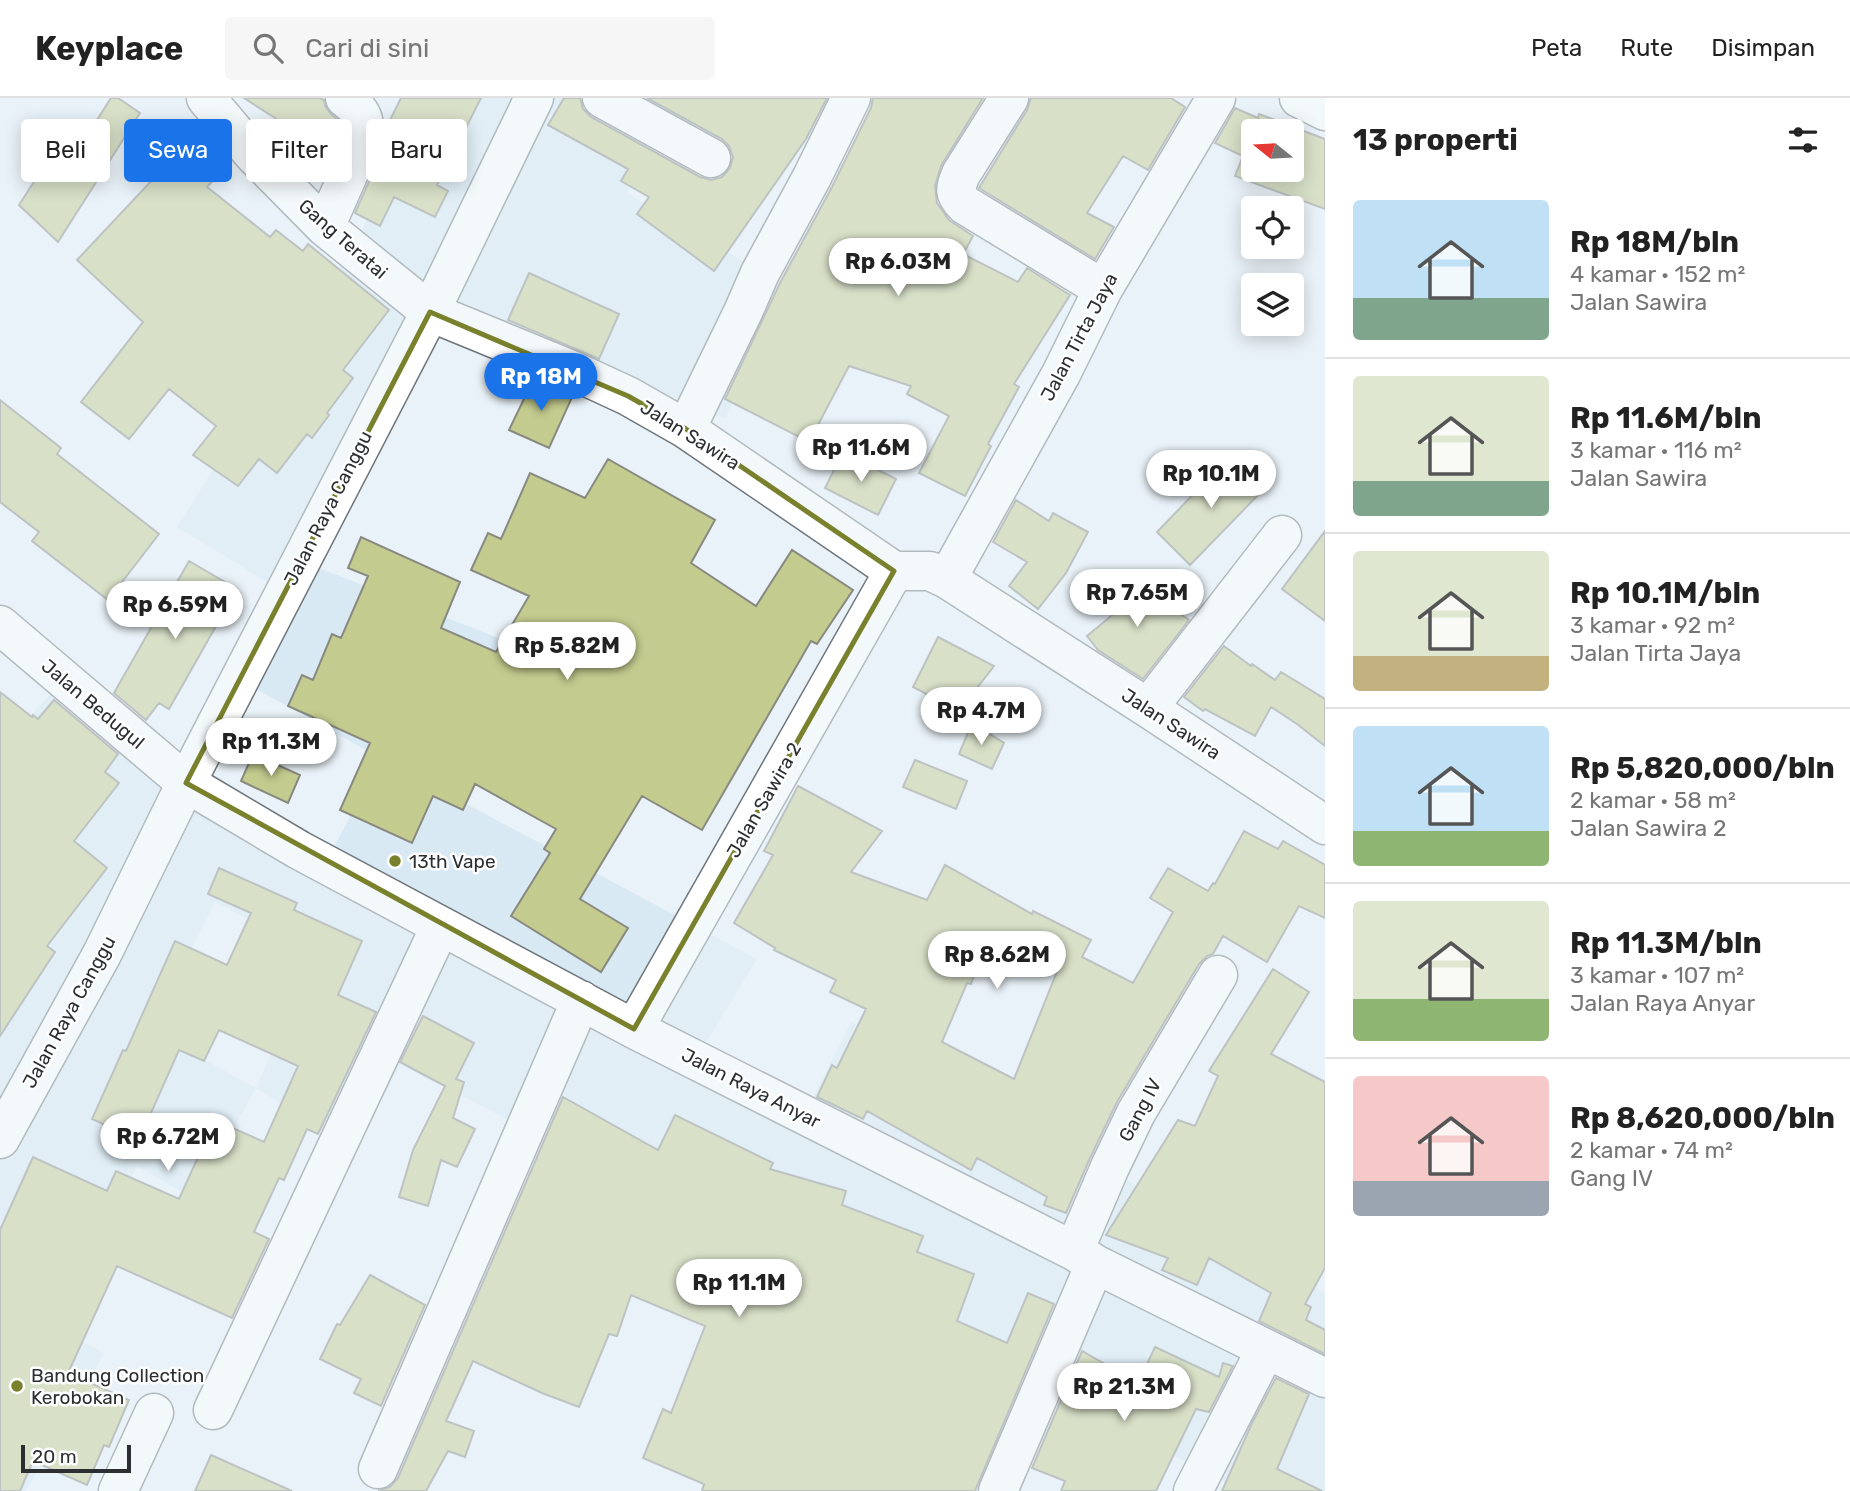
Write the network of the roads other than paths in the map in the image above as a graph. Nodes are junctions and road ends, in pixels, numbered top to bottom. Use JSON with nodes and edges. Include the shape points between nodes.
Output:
{"nodes":[{"id":1,"x":205,"y":98,"type":"edge"},
{"id":2,"x":345,"y":98,"type":"edge"},
{"id":3,"x":534,"y":98,"type":"edge"},
{"id":4,"x":602,"y":98,"type":"edge"},
{"id":5,"x":851,"y":98,"type":"edge"},
{"id":6,"x":1009,"y":98,"type":"edge"},
{"id":7,"x":1216,"y":98,"type":"edge"},
{"id":8,"x":1299,"y":98,"type":"edge"},
{"id":9,"x":1325,"y":111,"type":"edge"},
{"id":10,"x":711,"y":158,"type":"dead end"},
{"id":11,"x":325,"y":227,"type":"junction"},
{"id":12,"x":1103,"y":289,"type":"junction"},
{"id":13,"x":430,"y":312,"type":"junction"},
{"id":14,"x":686,"y":429,"type":"junction"},
{"id":15,"x":1282,"y":534,"type":"dead end"},
{"id":16,"x":894,"y":571,"type":"junction"},
{"id":17,"x":947,"y":579,"type":"junction"},
{"id":18,"x":0,"y":625,"type":"edge"},
{"id":19,"x":1148,"y":708,"type":"junction"},
{"id":20,"x":186,"y":783,"type":"junction"},
{"id":21,"x":1325,"y":825,"type":"edge"},
{"id":22,"x":440,"y":927,"type":"junction"},
{"id":23,"x":1218,"y":975,"type":"dead end"},
{"id":24,"x":581,"y":1000,"type":"junction"},
{"id":25,"x":634,"y":1029,"type":"junction"},
{"id":26,"x":0,"y":1139,"type":"edge"},
{"id":27,"x":1084,"y":1258,"type":"junction"},
{"id":28,"x":1266,"y":1349,"type":"junction"},
{"id":29,"x":1325,"y":1378,"type":"edge"},
{"id":30,"x":213,"y":1410,"type":"dead end"},
{"id":31,"x":154,"y":1413,"type":"dead end"},
{"id":32,"x":378,"y":1469,"type":"dead end"},
{"id":33,"x":118,"y":1491,"type":"edge"},
{"id":34,"x":998,"y":1491,"type":"edge"},
{"id":35,"x":1193,"y":1491,"type":"edge"}],
"edges":[{"from":1,"to":11,"type":"street","name":"Gang Teratai"},
{"from":2,"to":11,"type":"street","via":[[363,116],[363,135]]},
{"from":3,"to":13,"type":"street","name":"Jalan Raya Canggu"},
{"from":4,"to":10,"type":"street"},
{"from":5,"to":14,"type":"street"},
{"from":6,"to":12,"type":"street","via":[[961,174],[958,198]]},
{"from":7,"to":12,"type":"street","name":"Jalan Tirta Jaya"},
{"from":8,"to":9,"type":"street"},
{"from":11,"to":13,"type":"street","name":"Gang Teratai"},
{"from":12,"to":17,"type":"street","name":"Jalan Tirta Jaya"},
{"from":13,"to":14,"type":"street","name":"Jalan Sawira","via":[[574,371]]},
{"from":13,"to":20,"type":"street","name":"Jalan Raya Canggu"},
{"from":14,"to":16,"type":"street","name":"Jalan Sawira"},
{"from":15,"to":19,"type":"street"},
{"from":16,"to":17,"type":"street","name":"Jalan Sawira","via":[[930,571]]},
{"from":16,"to":25,"type":"street","name":"Jalan Sawira 2"},
{"from":17,"to":19,"type":"street","name":"Jalan Sawira"},
{"from":18,"to":20,"type":"street","name":"Jalan Bedugul"},
{"from":19,"to":21,"type":"street","name":"Jalan Sawira"},
{"from":20,"to":22,"type":"street","name":"Jalan Raya Anyar"},
{"from":20,"to":26,"type":"street","name":"Jalan Raya Canggu","via":[[102,954]]},
{"from":22,"to":24,"type":"street","name":"Jalan Raya Anyar"},
{"from":22,"to":30,"type":"street"},
{"from":23,"to":27,"type":"street","name":"Gang IV","via":[[1136,1112]]},
{"from":24,"to":25,"type":"street","name":"Jalan Raya Anyar"},
{"from":24,"to":32,"type":"street"},
{"from":25,"to":27,"type":"street","name":"Jalan Raya Anyar"},
{"from":27,"to":28,"type":"street","name":"Jalan Raya Anyar"},
{"from":27,"to":34,"type":"street","name":"Gang IV"},
{"from":28,"to":29,"type":"street","name":"Jalan Raya Anyar"},
{"from":28,"to":35,"type":"street"},
{"from":31,"to":33,"type":"street"}]}
